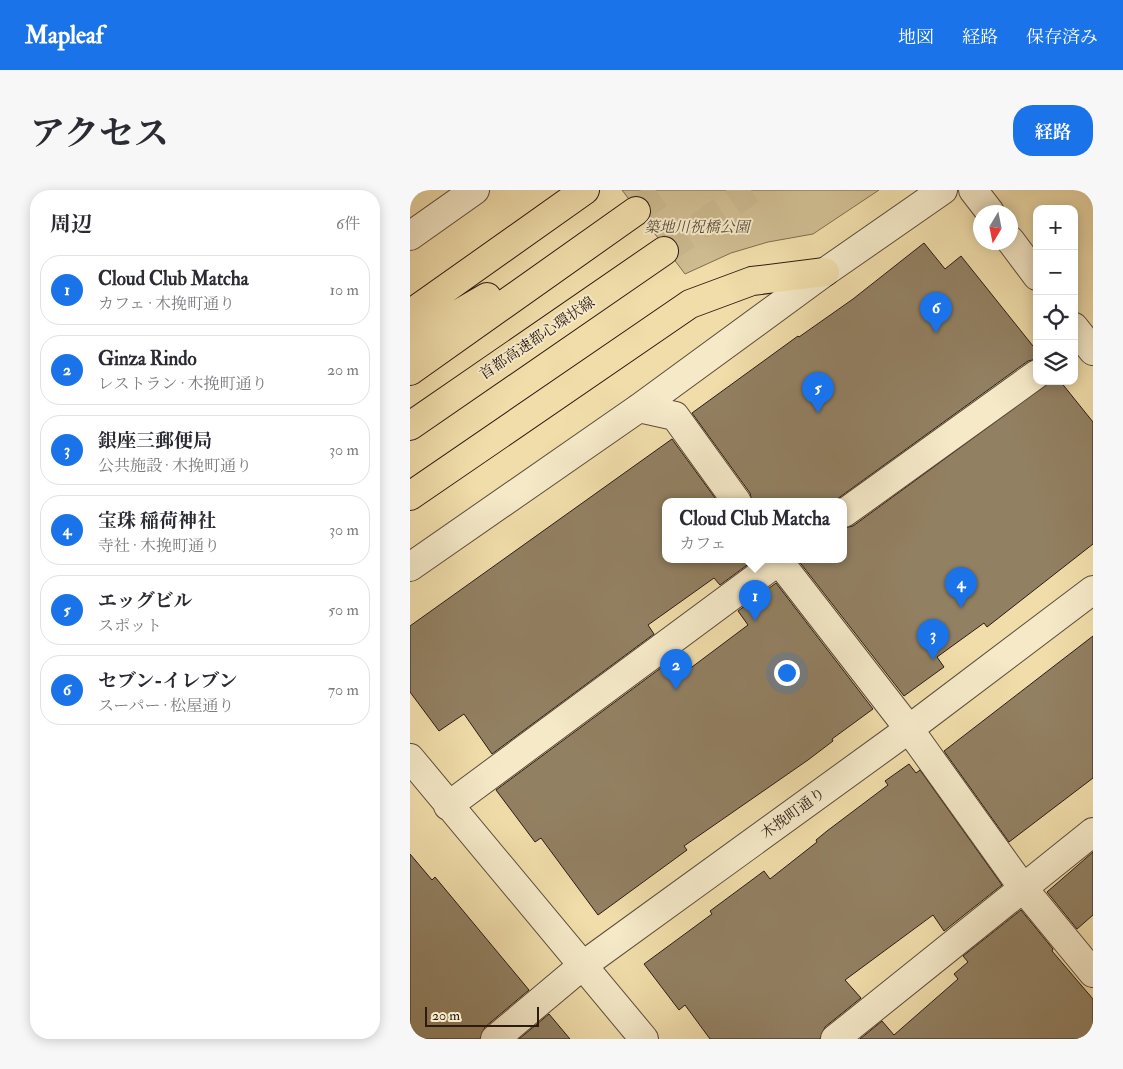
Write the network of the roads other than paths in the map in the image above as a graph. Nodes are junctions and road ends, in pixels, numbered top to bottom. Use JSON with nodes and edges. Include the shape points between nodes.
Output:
{"nodes":[{"id":1,"x":475,"y":190,"type":"edge"},
{"id":2,"x":584,"y":190,"type":"edge"},
{"id":3,"x":943,"y":190,"type":"edge"},
{"id":4,"x":973,"y":190,"type":"edge"},
{"id":5,"x":985,"y":205,"type":"edge"},
{"id":6,"x":410,"y":236,"type":"edge"},
{"id":7,"x":1018,"y":250,"type":"edge"},
{"id":8,"x":664,"y":251,"type":"tunnel mouth"},
{"id":9,"x":1033,"y":271,"type":"edge"},
{"id":10,"x":825,"y":272,"type":"junction"},
{"id":11,"x":410,"y":314,"type":"edge"},
{"id":12,"x":1079,"y":326,"type":"edge"},
{"id":13,"x":410,"y":342,"type":"edge"},
{"id":14,"x":1093,"y":351,"type":"edge"},
{"id":15,"x":410,"y":371,"type":"edge"},
{"id":16,"x":1033,"y":377,"type":"edge"},
{"id":17,"x":639,"y":408,"type":"junction"},
{"id":18,"x":410,"y":426,"type":"edge"},
{"id":19,"x":410,"y":496,"type":"edge"},
{"id":20,"x":734,"y":498,"type":"edge"},
{"id":21,"x":847,"y":512,"type":"edge"},
{"id":22,"x":775,"y":563,"type":"edge"},
{"id":23,"x":781,"y":563,"type":"edge"},
{"id":24,"x":410,"y":567,"type":"edge"},
{"id":25,"x":1093,"y":590,"type":"edge"},
{"id":26,"x":909,"y":729,"type":"junction"},
{"id":27,"x":410,"y":758,"type":"edge"},
{"id":28,"x":448,"y":806,"type":"junction"},
{"id":29,"x":1093,"y":832,"type":"edge"},
{"id":30,"x":1023,"y":888,"type":"junction"},
{"id":31,"x":582,"y":966,"type":"junction"},
{"id":32,"x":1093,"y":973,"type":"edge"},
{"id":33,"x":495,"y":1039,"type":"edge"},
{"id":34,"x":644,"y":1039,"type":"edge"},
{"id":35,"x":835,"y":1039,"type":"edge"}],
"edges":[{"from":1,"to":6,"type":"street"},
{"from":2,"to":11,"type":"highway"},
{"from":3,"to":10,"type":"street"},
{"from":4,"to":5,"type":"street"},
{"from":7,"to":9,"type":"street"},
{"from":8,"to":18,"type":"highway","name":"首都高速都心環状線"},
{"from":10,"to":17,"type":"street"},
{"from":10,"to":19,"type":"highway","via":[[752,281],[690,304]]},
{"from":12,"to":14,"type":"street"},
{"from":13,"to":15,"type":"highway","via":[[636,211]]},
{"from":16,"to":21,"type":"street"},
{"from":17,"to":20,"type":"street","via":[[675,416]]},
{"from":17,"to":24,"type":"street"},
{"from":22,"to":28,"type":"street"},
{"from":23,"to":26,"type":"street"},
{"from":25,"to":26,"type":"street","name":"木挽町通り"},
{"from":26,"to":30,"type":"street"},
{"from":26,"to":31,"type":"street","name":"木挽町通り"},
{"from":27,"to":28,"type":"street"},
{"from":28,"to":31,"type":"street"},
{"from":29,"to":30,"type":"street"},
{"from":30,"to":32,"type":"street"},
{"from":30,"to":35,"type":"street"},
{"from":31,"to":33,"type":"street","name":"木挽町通り"},
{"from":31,"to":34,"type":"street"}]}
